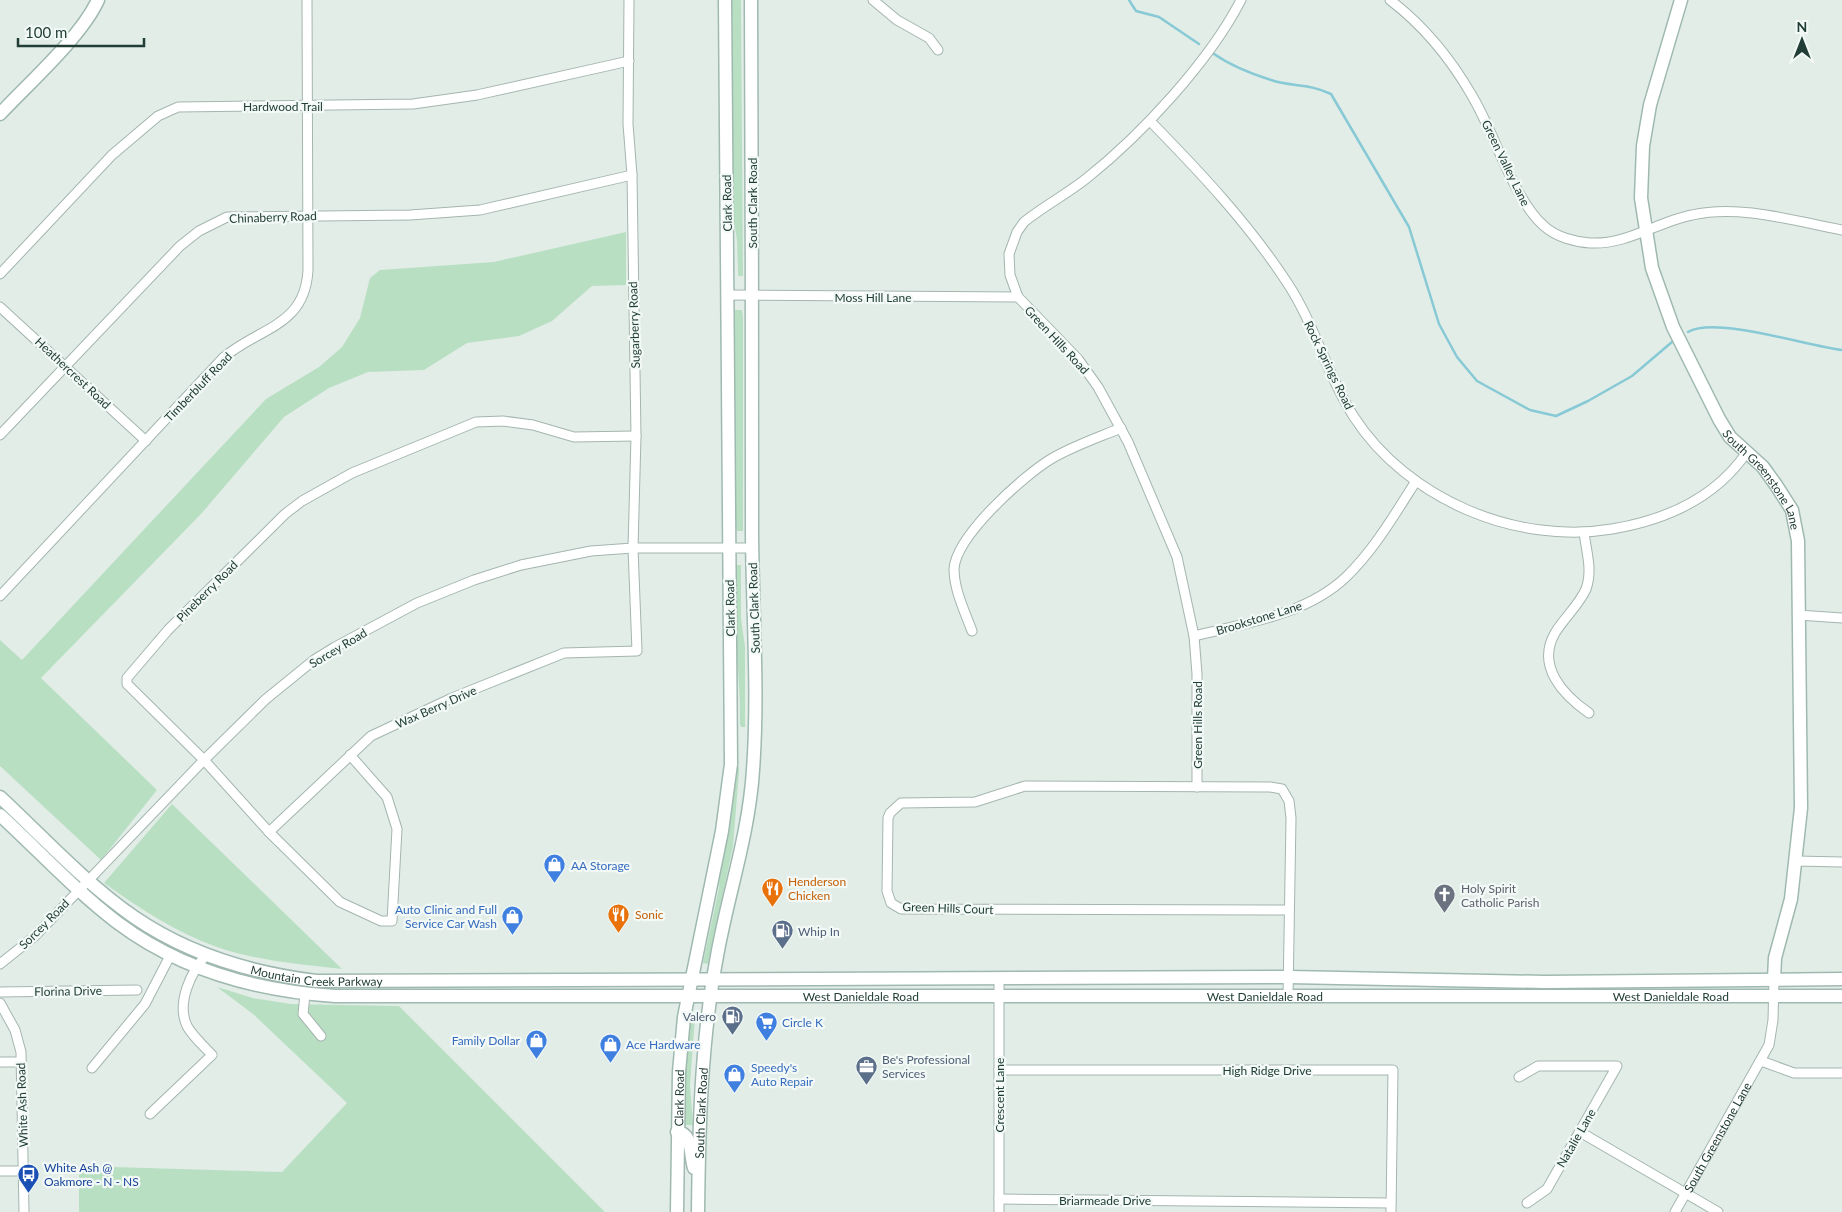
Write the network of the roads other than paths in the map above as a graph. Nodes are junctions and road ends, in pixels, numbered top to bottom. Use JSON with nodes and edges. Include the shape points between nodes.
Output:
{"nodes":[{"id":1,"x":98,"y":0,"type":"edge"},
{"id":2,"x":307,"y":0,"type":"edge"},
{"id":3,"x":629,"y":0,"type":"edge"},
{"id":4,"x":725,"y":0,"type":"edge"},
{"id":5,"x":751,"y":0,"type":"edge"},
{"id":6,"x":873,"y":0,"type":"edge"},
{"id":7,"x":1240,"y":0,"type":"edge"},
{"id":8,"x":1390,"y":0,"type":"edge"},
{"id":9,"x":1681,"y":0,"type":"edge"},
{"id":10,"x":938,"y":50,"type":"dead end"},
{"id":11,"x":629,"y":62,"type":"junction"},
{"id":12,"x":307,"y":106,"type":"junction"},
{"id":13,"x":0,"y":114,"type":"edge"},
{"id":14,"x":1150,"y":121,"type":"junction"},
{"id":15,"x":632,"y":175,"type":"junction"},
{"id":16,"x":307,"y":215,"type":"junction"},
{"id":17,"x":1842,"y":230,"type":"edge"},
{"id":18,"x":1645,"y":232,"type":"junction"},
{"id":19,"x":0,"y":274,"type":"edge"},
{"id":20,"x":728,"y":295,"type":"junction"},
{"id":21,"x":752,"y":295,"type":"junction"},
{"id":22,"x":1018,"y":297,"type":"junction"},
{"id":23,"x":0,"y":306,"type":"edge"},
{"id":24,"x":66,"y":366,"type":"junction"},
{"id":25,"x":1121,"y":428,"type":"junction"},
{"id":26,"x":0,"y":436,"type":"edge"},
{"id":27,"x":636,"y":436,"type":"junction"},
{"id":28,"x":146,"y":441,"type":"junction"},
{"id":29,"x":1747,"y":452,"type":"junction"},
{"id":30,"x":1416,"y":481,"type":"junction"},
{"id":31,"x":1584,"y":532,"type":"junction"},
{"id":32,"x":633,"y":548,"type":"junction"},
{"id":33,"x":752,"y":548,"type":"junction"},
{"id":34,"x":729,"y":549,"type":"junction"},
{"id":35,"x":0,"y":596,"type":"edge"},
{"id":36,"x":1798,"y":615,"type":"junction"},
{"id":37,"x":1842,"y":618,"type":"edge"},
{"id":38,"x":972,"y":631,"type":"dead end"},
{"id":39,"x":1194,"y":636,"type":"junction"},
{"id":40,"x":637,"y":651,"type":"joint"},
{"id":41,"x":1588,"y":713,"type":"dead end"},
{"id":42,"x":731,"y":746,"type":"junction"},
{"id":43,"x":754,"y":747,"type":"junction"},
{"id":44,"x":350,"y":755,"type":"junction"},
{"id":45,"x":204,"y":760,"type":"junction"},
{"id":46,"x":1197,"y":787,"type":"junction"},
{"id":47,"x":0,"y":797,"type":"edge"},
{"id":48,"x":0,"y":815,"type":"edge"},
{"id":49,"x":269,"y":832,"type":"junction"},
{"id":50,"x":1796,"y":861,"type":"junction"},
{"id":51,"x":1842,"y":862,"type":"edge"},
{"id":52,"x":88,"y":880,"type":"junction"},
{"id":53,"x":78,"y":890,"type":"junction"},
{"id":54,"x":1289,"y":910,"type":"junction"},
{"id":55,"x":171,"y":954,"type":"junction"},
{"id":56,"x":206,"y":955,"type":"junction"},
{"id":57,"x":0,"y":964,"type":"edge"},
{"id":58,"x":196,"y":966,"type":"junction"},
{"id":59,"x":1289,"y":977,"type":"junction"},
{"id":60,"x":1000,"y":978,"type":"junction"},
{"id":61,"x":938,"y":979,"type":"junction"},
{"id":62,"x":1383,"y":979,"type":"junction"},
{"id":63,"x":1774,"y":979,"type":"junction"},
{"id":64,"x":1842,"y":979,"type":"edge"},
{"id":65,"x":692,"y":980,"type":"junction"},
{"id":66,"x":713,"y":980,"type":"junction"},
{"id":67,"x":850,"y":980,"type":"junction"},
{"id":68,"x":466,"y":981,"type":"junction"},
{"id":69,"x":1485,"y":981,"type":"junction"},
{"id":70,"x":1594,"y":981,"type":"junction"},
{"id":71,"x":137,"y":990,"type":"dead end"},
{"id":72,"x":0,"y":992,"type":"edge"},
{"id":73,"x":304,"y":994,"type":"junction"},
{"id":74,"x":689,"y":995,"type":"junction"},
{"id":75,"x":710,"y":995,"type":"junction"},
{"id":76,"x":466,"y":996,"type":"junction"},
{"id":77,"x":852,"y":996,"type":"junction"},
{"id":78,"x":939,"y":996,"type":"junction"},
{"id":79,"x":1000,"y":996,"type":"junction"},
{"id":80,"x":1288,"y":996,"type":"junction"},
{"id":81,"x":1382,"y":996,"type":"junction"},
{"id":82,"x":1485,"y":996,"type":"junction"},
{"id":83,"x":1593,"y":996,"type":"junction"},
{"id":84,"x":1775,"y":996,"type":"junction"},
{"id":85,"x":1842,"y":996,"type":"edge"},
{"id":86,"x":0,"y":1003,"type":"edge"},
{"id":87,"x":320,"y":1036,"type":"dead end"},
{"id":88,"x":1761,"y":1061,"type":"junction"},
{"id":89,"x":0,"y":1062,"type":"edge"},
{"id":90,"x":21,"y":1062,"type":"junction"},
{"id":91,"x":92,"y":1068,"type":"dead end"},
{"id":92,"x":1000,"y":1070,"type":"junction"},
{"id":93,"x":1842,"y":1072,"type":"edge"},
{"id":94,"x":1519,"y":1077,"type":"dead end"},
{"id":95,"x":150,"y":1114,"type":"dead end"},
{"id":96,"x":677,"y":1132,"type":"junction"},
{"id":97,"x":1580,"y":1132,"type":"junction"},
{"id":98,"x":0,"y":1171,"type":"edge"},
{"id":99,"x":24,"y":1171,"type":"junction"},
{"id":100,"x":698,"y":1180,"type":"junction"},
{"id":101,"x":1686,"y":1193,"type":"junction"},
{"id":102,"x":1000,"y":1200,"type":"junction"},
{"id":103,"x":1527,"y":1203,"type":"dead end"},
{"id":104,"x":1391,"y":1207,"type":"edge"},
{"id":105,"x":24,"y":1212,"type":"edge"},
{"id":106,"x":676,"y":1212,"type":"edge"},
{"id":107,"x":698,"y":1212,"type":"edge"},
{"id":108,"x":1000,"y":1212,"type":"edge"},
{"id":109,"x":1675,"y":1212,"type":"edge"},
{"id":110,"x":1718,"y":1212,"type":"edge"}],
"edges":[{"from":1,"to":13,"type":"main road","via":[[78,30]]},
{"from":2,"to":12,"type":"street","name":"Timberbluff Road"},
{"from":3,"to":11,"type":"street","name":"Sugarberry Road"},
{"from":4,"to":20,"type":"main road","name":"Clark Road"},
{"from":5,"to":21,"type":"main road","name":"South Clark Road"},
{"from":6,"to":10,"type":"street","via":[[897,20],[929,38]]},
{"from":7,"to":14,"type":"street","name":"Green Hills Road","via":[[1209,48]]},
{"from":8,"to":18,"type":"street","name":"Green Valley Lane","via":[[1430,37],[1450,62],[1479,108],[1525,203],[1546,228],[1589,243],[1620,240]]},
{"from":9,"to":18,"type":"main road","name":"South Greenstone Lane","via":[[1650,105],[1643,146],[1641,198]]},
{"from":11,"to":12,"type":"street","name":"Hardwood Trail","via":[[476,95],[413,104]]},
{"from":11,"to":15,"type":"street","name":"Sugarberry Road","via":[[628,124]]},
{"from":12,"to":16,"type":"street","name":"Timberbluff Road"},
{"from":12,"to":19,"type":"street","name":"Hardwood Trail","via":[[198,106],[178,108],[158,116],[112,155]]},
{"from":14,"to":22,"type":"street","name":"Green Hills Road","via":[[1088,177],[1045,205],[1020,227],[1009,254],[1010,275]]},
{"from":14,"to":30,"type":"street","name":"Rock Springs Road","via":[[1272,258],[1292,290],[1355,418],[1378,446]]},
{"from":15,"to":16,"type":"street","name":"Chinaberry Road","via":[[480,210],[410,215]]},
{"from":15,"to":27,"type":"street","name":"Sugarberry Road"},
{"from":16,"to":24,"type":"street","name":"Chinaberry Road","via":[[226,217],[199,231],[180,246]]},
{"from":16,"to":28,"type":"street","name":"Timberbluff Road","via":[[307,288],[299,305],[282,323],[223,358]]},
{"from":17,"to":18,"type":"street","name":"Green Valley Lane","via":[[1773,217],[1709,212],[1677,219]]},
{"from":18,"to":29,"type":"main road","name":"South Greenstone Lane","via":[[1659,291],[1673,327],[1724,428]]},
{"from":20,"to":21,"type":"street","name":"Moss Hill Lane"},
{"from":20,"to":34,"type":"main road","name":"Clark Road"},
{"from":21,"to":22,"type":"street","name":"Moss Hill Lane"},
{"from":21,"to":33,"type":"main road","name":"South Clark Road"},
{"from":22,"to":25,"type":"street","name":"Green Hills Road","via":[[1089,372]]},
{"from":23,"to":24,"type":"street","name":"Heathercrest Road"},
{"from":24,"to":26,"type":"street","name":"Chinaberry Road"},
{"from":24,"to":28,"type":"street","name":"Heathercrest Road"},
{"from":25,"to":38,"type":"street","via":[[1041,466],[985,516],[964,540],[954,569]]},
{"from":25,"to":39,"type":"street","name":"Green Hills Road","via":[[1176,556]]},
{"from":27,"to":32,"type":"street","name":"Sugarberry Road"},
{"from":27,"to":45,"type":"street","name":"Pineberry Road","via":[[574,437],[533,425],[476,422],[352,473],[302,501],[168,630],[127,678],[127,684],[137,696]]},
{"from":28,"to":35,"type":"street","name":"Timberbluff Road"},
{"from":29,"to":31,"type":"street","name":"Rock Springs Road","via":[[1729,475],[1684,508],[1646,522]]},
{"from":29,"to":36,"type":"main road","name":"South Greenstone Lane","via":[[1764,467],[1792,510],[1798,541]]},
{"from":30,"to":31,"type":"street","name":"Rock Springs Road","via":[[1462,508],[1497,522],[1543,530]]},
{"from":30,"to":39,"type":"street","name":"Brookstone Lane","via":[[1363,559],[1328,592],[1288,611]]},
{"from":31,"to":41,"type":"street","via":[[1589,567],[1586,589],[1554,634],[1549,655],[1554,679],[1560,688]]},
{"from":32,"to":34,"type":"street","name":"Sorcey Road"},
{"from":32,"to":40,"type":"street","name":"Sugarberry Road"},
{"from":32,"to":45,"type":"street","name":"Sorcey Road","via":[[592,551],[521,565],[417,603],[314,660],[266,699]]},
{"from":33,"to":34,"type":"street","name":"Sorcey Road"},
{"from":33,"to":43,"type":"main road","name":"South Clark Road","via":[[756,676]]},
{"from":34,"to":42,"type":"main road","name":"Clark Road"},
{"from":36,"to":37,"type":"street"},
{"from":36,"to":50,"type":"main road","name":"South Greenstone Lane","via":[[1801,808]]},
{"from":39,"to":46,"type":"street","name":"Green Hills Road"},
{"from":40,"to":44,"type":"street","name":"Wax Berry Drive","via":[[564,654],[452,698],[371,736]]},
{"from":42,"to":43,"type":"main road"},
{"from":42,"to":65,"type":"main road","name":"Clark Road","via":[[722,830]]},
{"from":43,"to":66,"type":"main road","name":"South Clark Road","via":[[748,814]]},
{"from":44,"to":49,"type":"street","name":"Wax Berry Drive"},
{"from":44,"to":49,"type":"street","name":"Pineberry Road","via":[[387,797],[397,829],[392,921],[381,921],[340,902]]},
{"from":45,"to":49,"type":"street","name":"Pineberry Road"},
{"from":45,"to":52,"type":"street","name":"Sorcey Road"},
{"from":46,"to":54,"type":"street","name":"Green Hills Court","via":[[1277,788],[1286,794],[1290,800],[1291,818]]},
{"from":46,"to":54,"type":"street","name":"Green Hills Court","via":[[1025,786],[975,802],[902,803],[888,818],[889,898],[896,907],[907,910]]},
{"from":47,"to":52,"type":"main road","name":"Mountain Creek Parkway"},
{"from":48,"to":53,"type":"main road","name":"Mountain Creek Parkway"},
{"from":50,"to":51,"type":"street"},
{"from":50,"to":63,"type":"main road","name":"South Greenstone Lane","via":[[1792,899],[1776,958]]},
{"from":52,"to":53,"type":"street","name":"Sorcey Road"},
{"from":52,"to":56,"type":"main road","name":"Mountain Creek Parkway","via":[[167,937]]},
{"from":53,"to":55,"type":"main road","name":"Mountain Creek Parkway","via":[[119,924]]},
{"from":53,"to":57,"type":"street","name":"Sorcey Road","via":[[35,936]]},
{"from":54,"to":59,"type":"street","name":"Green Hills Court"},
{"from":55,"to":58,"type":"main road","name":"Mountain Creek Parkway"},
{"from":55,"to":91,"type":"street","via":[[145,1004]]},
{"from":56,"to":58,"type":"street"},
{"from":56,"to":68,"type":"main road","name":"Mountain Creek Parkway","via":[[243,968],[316,981]]},
{"from":58,"to":73,"type":"main road","name":"Mountain Creek Parkway","via":[[255,986]]},
{"from":58,"to":95,"type":"street","via":[[183,1012],[192,1033],[212,1055]]},
{"from":59,"to":60,"type":"main road","name":"West Danieldale Road"},
{"from":59,"to":62,"type":"main road","name":"West Danieldale Road"},
{"from":59,"to":80,"type":"street","name":"Green Hills Court"},
{"from":60,"to":61,"type":"main road","name":"West Danieldale Road"},
{"from":60,"to":79,"type":"street","name":"Crescent Lane"},
{"from":61,"to":67,"type":"main road","name":"West Danieldale Road"},
{"from":61,"to":78,"type":"main road"},
{"from":62,"to":69,"type":"main road","name":"West Danieldale Road"},
{"from":62,"to":81,"type":"main road"},
{"from":63,"to":64,"type":"main road","name":"West Danieldale Road"},
{"from":63,"to":70,"type":"main road","name":"West Danieldale Road"},
{"from":63,"to":84,"type":"street","name":"South Greenstone Lane"},
{"from":65,"to":66,"type":"main road","name":"West Danieldale Road"},
{"from":65,"to":68,"type":"main road","name":"Mountain Creek Parkway"},
{"from":65,"to":74,"type":"main road","name":"Clark Road"},
{"from":66,"to":67,"type":"main road","name":"West Danieldale Road"},
{"from":66,"to":75,"type":"main road","name":"South Clark Road"},
{"from":67,"to":77,"type":"main road"},
{"from":68,"to":76,"type":"main road"},
{"from":69,"to":70,"type":"main road","name":"West Danieldale Road"},
{"from":69,"to":82,"type":"main road"},
{"from":70,"to":83,"type":"main road"},
{"from":71,"to":72,"type":"street","name":"Florina Drive"},
{"from":73,"to":76,"type":"main road","name":"Mountain Creek Parkway"},
{"from":73,"to":87,"type":"street","via":[[303,1014]]},
{"from":74,"to":75,"type":"main road","name":"West Danieldale Road"},
{"from":74,"to":76,"type":"main road","name":"Mountain Creek Parkway"},
{"from":74,"to":96,"type":"main road","name":"Clark Road","via":[[680,1064]]},
{"from":75,"to":77,"type":"main road","name":"West Danieldale Road"},
{"from":75,"to":100,"type":"main road","name":"South Clark Road","via":[[702,1066]]},
{"from":77,"to":78,"type":"main road","name":"West Danieldale Road"},
{"from":78,"to":79,"type":"main road","name":"West Danieldale Road"},
{"from":79,"to":80,"type":"main road","name":"West Danieldale Road"},
{"from":79,"to":92,"type":"street","name":"Crescent Lane"},
{"from":80,"to":81,"type":"main road","name":"West Danieldale Road"},
{"from":81,"to":82,"type":"main road","name":"West Danieldale Road"},
{"from":82,"to":83,"type":"main road","name":"West Danieldale Road"},
{"from":83,"to":84,"type":"main road","name":"West Danieldale Road"},
{"from":84,"to":85,"type":"main road","name":"West Danieldale Road"},
{"from":84,"to":88,"type":"street","name":"South Greenstone Lane","via":[[1769,1045]]},
{"from":86,"to":90,"type":"street","name":"White Ash Road","via":[[16,1030]]},
{"from":88,"to":93,"type":"street","via":[[1794,1073]]},
{"from":88,"to":101,"type":"street","name":"South Greenstone Lane"},
{"from":89,"to":90,"type":"street"},
{"from":90,"to":99,"type":"street","name":"White Ash Road"},
{"from":92,"to":102,"type":"street","name":"Crescent Lane"},
{"from":92,"to":104,"type":"street","name":"High Ridge Drive","via":[[1393,1070]]},
{"from":94,"to":97,"type":"street","name":"Natalie Lane","via":[[1538,1066],[1617,1066]]},
{"from":96,"to":100,"type":"main road","via":[[687,1136]]},
{"from":96,"to":106,"type":"main road","name":"Clark Road"},
{"from":97,"to":101,"type":"street"},
{"from":97,"to":103,"type":"street","name":"Natalie Lane","via":[[1547,1189]]},
{"from":98,"to":99,"type":"street"},
{"from":99,"to":105,"type":"street","name":"White Ash Road"},
{"from":100,"to":107,"type":"main road","name":"South Clark Road"},
{"from":101,"to":109,"type":"street","name":"South Greenstone Lane"},
{"from":101,"to":110,"type":"street"},
{"from":102,"to":104,"type":"street","name":"Briarmeade Drive"},
{"from":102,"to":108,"type":"street","name":"Crescent Lane"}]}
